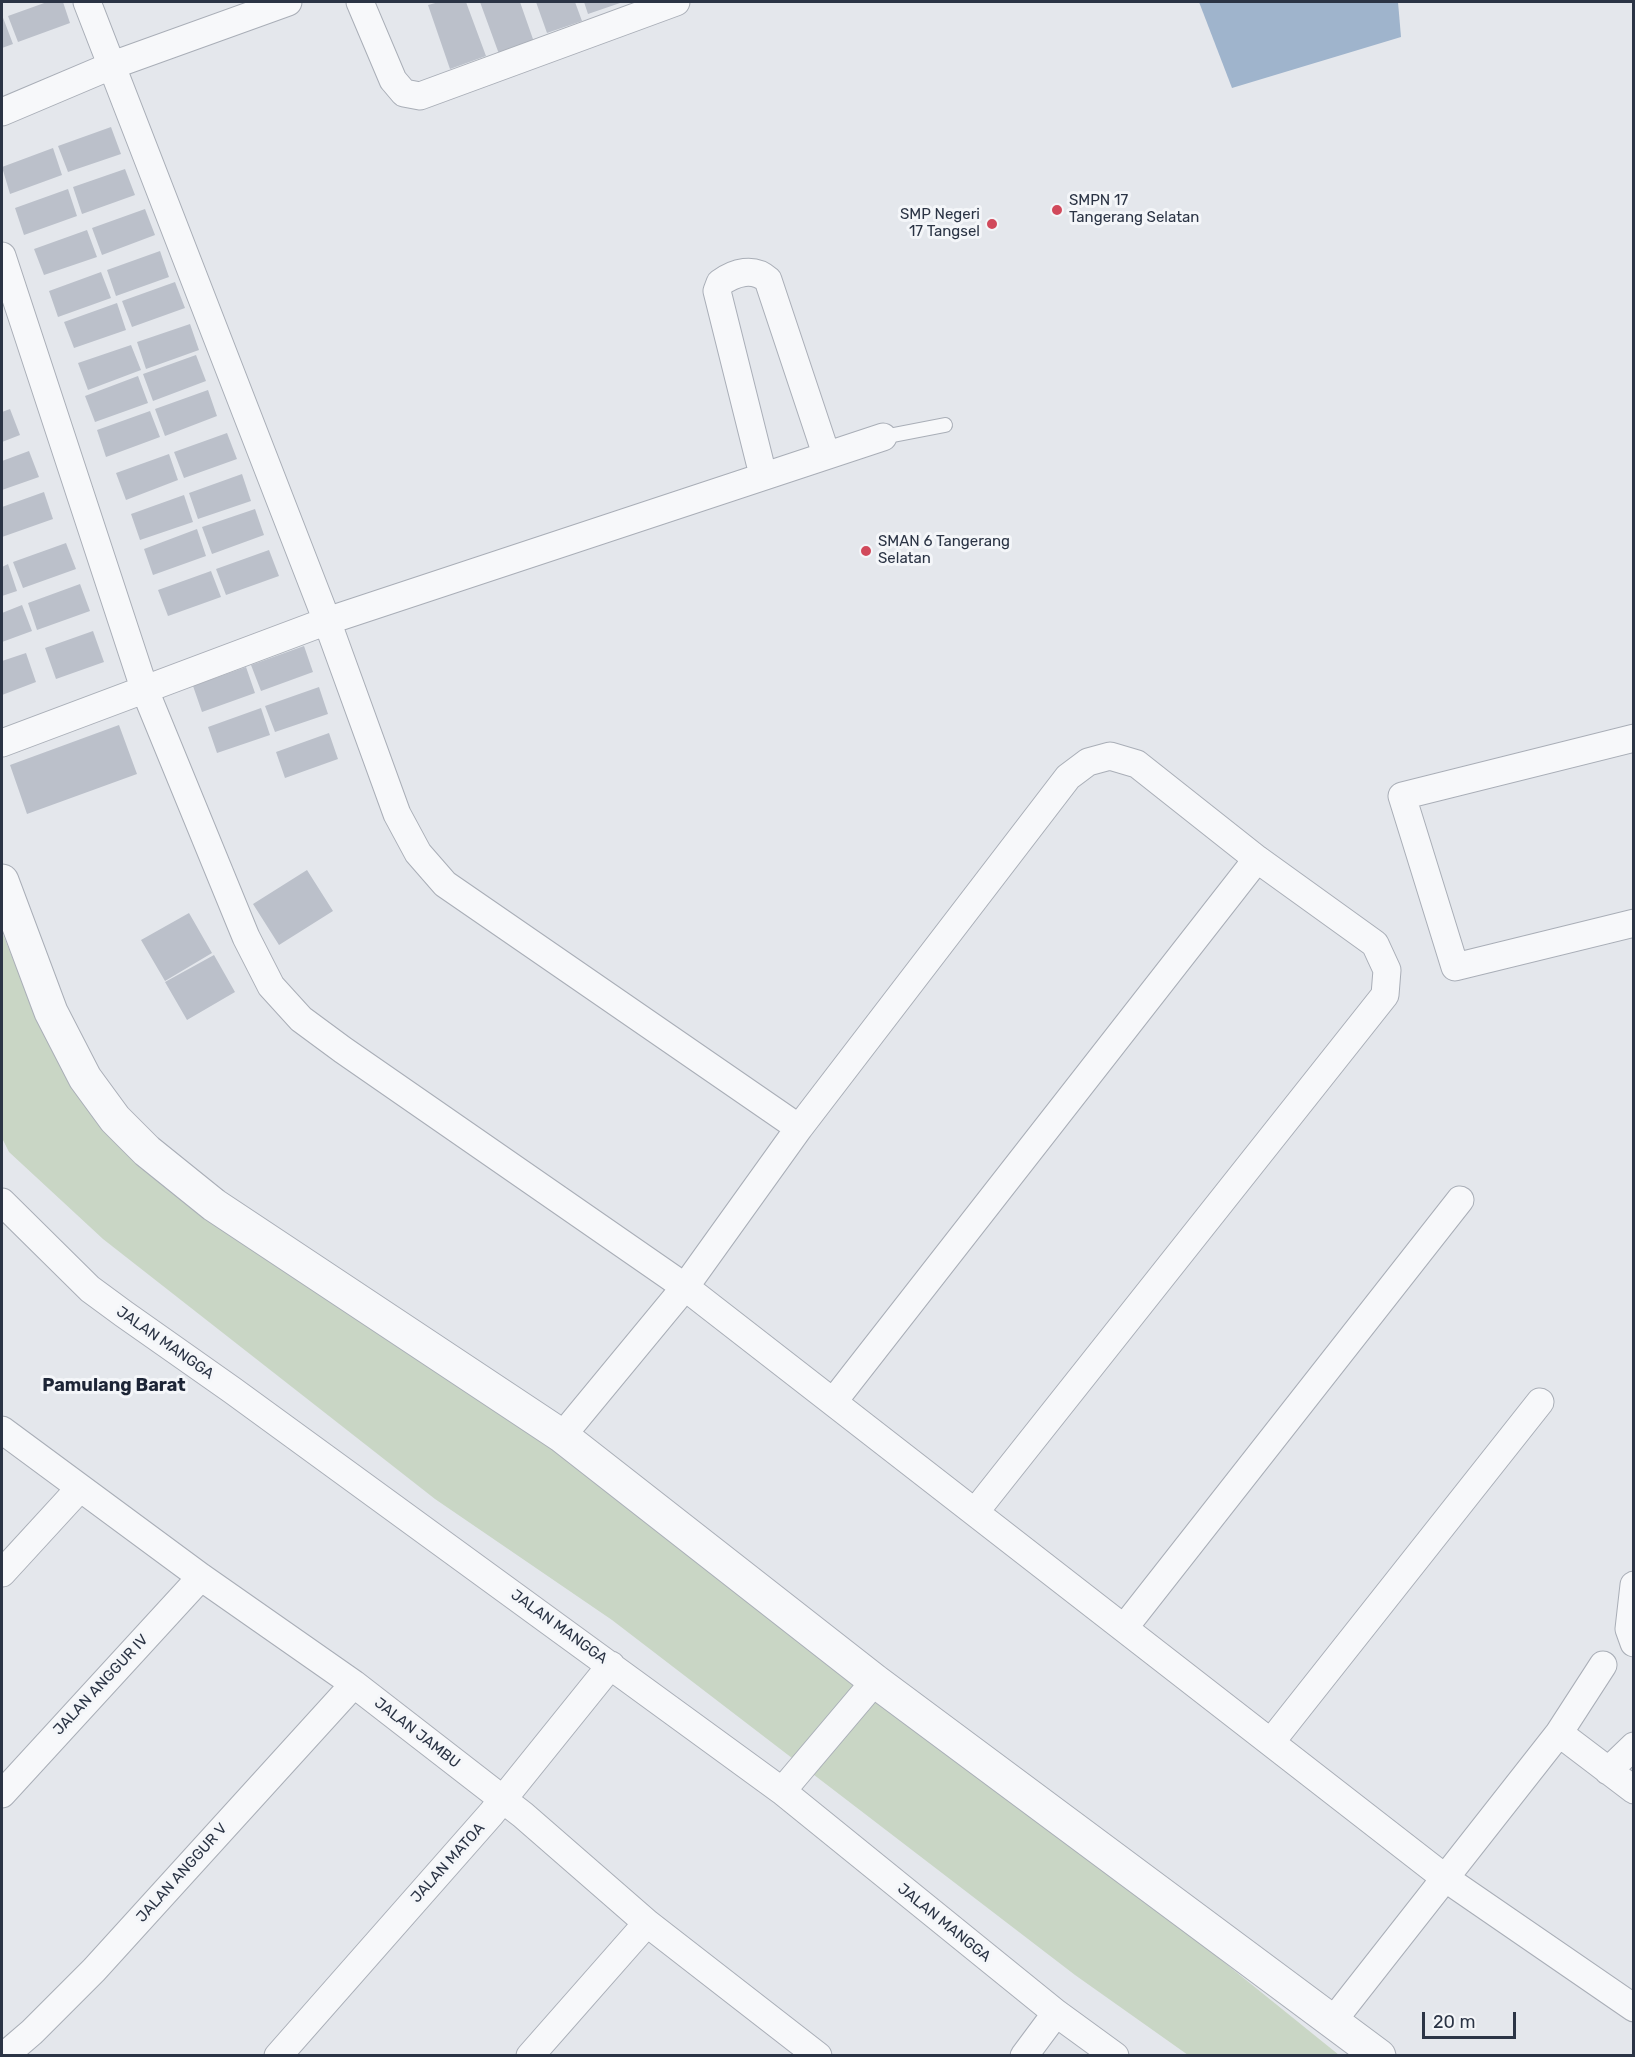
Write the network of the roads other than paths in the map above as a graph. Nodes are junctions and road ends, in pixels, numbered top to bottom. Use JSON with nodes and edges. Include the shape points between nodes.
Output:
{"nodes":[{"id":1,"x":87,"y":2,"type":"edge"},
{"id":2,"x":288,"y":2,"type":"edge"},
{"id":3,"x":360,"y":2,"type":"edge"},
{"id":4,"x":676,"y":2,"type":"edge"},
{"id":5,"x":113,"y":65,"type":"junction"},
{"id":6,"x":2,"y":112,"type":"edge"},
{"id":7,"x":2,"y":256,"type":"edge"},
{"id":8,"x":945,"y":425,"type":"dead end"},
{"id":9,"x":883,"y":437,"type":"joint"},
{"id":10,"x":826,"y":454,"type":"junction"},
{"id":11,"x":763,"y":475,"type":"junction"},
{"id":12,"x":327,"y":621,"type":"junction"},
{"id":13,"x":144,"y":688,"type":"junction"},
{"id":14,"x":1634,"y":738,"type":"edge"},
{"id":15,"x":2,"y":742,"type":"edge"},
{"id":16,"x":1257,"y":859,"type":"junction"},
{"id":17,"x":2,"y":881,"type":"edge"},
{"id":18,"x":1634,"y":923,"type":"edge"},
{"id":19,"x":799,"y":1128,"type":"junction"},
{"id":20,"x":1460,"y":1200,"type":"dead end"},
{"id":21,"x":2,"y":1202,"type":"edge"},
{"id":22,"x":685,"y":1287,"type":"junction"},
{"id":23,"x":834,"y":1402,"type":"junction"},
{"id":24,"x":1540,"y":1402,"type":"dead end"},
{"id":25,"x":2,"y":1430,"type":"edge"},
{"id":26,"x":562,"y":1436,"type":"junction"},
{"id":27,"x":80,"y":1488,"type":"junction"},
{"id":28,"x":975,"y":1512,"type":"junction"},
{"id":29,"x":2,"y":1573,"type":"edge"},
{"id":30,"x":201,"y":1577,"type":"junction"},
{"id":31,"x":1634,"y":1585,"type":"edge"},
{"id":32,"x":1124,"y":1628,"type":"junction"},
{"id":33,"x":1634,"y":1643,"type":"edge"},
{"id":34,"x":611,"y":1665,"type":"junction"},
{"id":35,"x":1603,"y":1665,"type":"dead end"},
{"id":36,"x":874,"y":1681,"type":"junction"},
{"id":37,"x":354,"y":1684,"type":"junction"},
{"id":38,"x":1559,"y":1733,"type":"junction"},
{"id":39,"x":1271,"y":1742,"type":"junction"},
{"id":40,"x":1634,"y":1746,"type":"edge"},
{"id":41,"x":1608,"y":1771,"type":"junction"},
{"id":42,"x":1634,"y":1790,"type":"edge"},
{"id":43,"x":782,"y":1791,"type":"junction"},
{"id":44,"x":2,"y":1794,"type":"edge"},
{"id":45,"x":503,"y":1800,"type":"junction"},
{"id":46,"x":1445,"y":1878,"type":"junction"},
{"id":47,"x":647,"y":1923,"type":"junction"},
{"id":48,"x":1634,"y":2008,"type":"edge"},
{"id":49,"x":1056,"y":2013,"type":"junction"},
{"id":50,"x":1332,"y":2022,"type":"junction"},
{"id":51,"x":788,"y":2047,"type":"edge"},
{"id":52,"x":4,"y":2055,"type":"edge"},
{"id":53,"x":278,"y":2055,"type":"edge"},
{"id":54,"x":530,"y":2055,"type":"edge"},
{"id":55,"x":818,"y":2055,"type":"edge"},
{"id":56,"x":1024,"y":2055,"type":"edge"},
{"id":57,"x":1115,"y":2055,"type":"edge"},
{"id":58,"x":1379,"y":2055,"type":"edge"}],
"edges":[{"from":1,"to":5,"type":"street"},
{"from":2,"to":5,"type":"street"},
{"from":3,"to":4,"type":"street","via":[[393,80],[404,93],[420,96]]},
{"from":5,"to":6,"type":"street"},
{"from":5,"to":12,"type":"street"},
{"from":7,"to":13,"type":"street"},
{"from":8,"to":9,"type":"lane"},
{"from":9,"to":10,"type":"street"},
{"from":10,"to":11,"type":"street"},
{"from":10,"to":11,"type":"street","via":[[768,280],[753,272],[740,273],[720,283],[717,291]]},
{"from":11,"to":12,"type":"street"},
{"from":12,"to":13,"type":"street"},
{"from":12,"to":19,"type":"street","via":[[397,813],[418,852],[445,884]]},
{"from":13,"to":15,"type":"street"},
{"from":13,"to":22,"type":"street","via":[[246,937],[272,986],[286,1003],[343,1050]]},
{"from":14,"to":18,"type":"street","via":[[1402,796],[1455,967]]},
{"from":16,"to":19,"type":"street","via":[[1137,764],[1110,756],[1088,762],[1068,777]]},
{"from":16,"to":23,"type":"street"},
{"from":16,"to":28,"type":"street","via":[[1375,944],[1387,970],[1385,995]]},
{"from":17,"to":26,"type":"street","via":[[51,1012],[85,1078],[115,1119],[147,1151],[213,1205]]},
{"from":19,"to":22,"type":"street"},
{"from":20,"to":32,"type":"street"},
{"from":21,"to":34,"type":"street","name":"JALAN MANGGA","via":[[90,1289]]},
{"from":22,"to":23,"type":"street"},
{"from":22,"to":26,"type":"street"},
{"from":23,"to":28,"type":"street"},
{"from":24,"to":39,"type":"street"},
{"from":25,"to":27,"type":"street","name":"JALAN JAMBU"},
{"from":26,"to":36,"type":"street"},
{"from":27,"to":29,"type":"street"},
{"from":27,"to":30,"type":"street","name":"JALAN JAMBU"},
{"from":28,"to":32,"type":"street"},
{"from":30,"to":37,"type":"street","name":"JALAN JAMBU"},
{"from":30,"to":44,"type":"street","name":"JALAN ANGGUR IV"},
{"from":31,"to":33,"type":"street","via":[[1629,1629]]},
{"from":32,"to":39,"type":"street"},
{"from":34,"to":43,"type":"street","name":"JALAN MANGGA"},
{"from":34,"to":45,"type":"street","name":"JALAN MATOA"},
{"from":35,"to":38,"type":"street"},
{"from":36,"to":43,"type":"street"},
{"from":36,"to":50,"type":"street"},
{"from":37,"to":45,"type":"street","name":"JALAN JAMBU"},
{"from":37,"to":52,"type":"street","name":"JALAN ANGGUR V","via":[[94,1970]]},
{"from":38,"to":41,"type":"street"},
{"from":38,"to":46,"type":"street"},
{"from":39,"to":46,"type":"street"},
{"from":40,"to":41,"type":"street"},
{"from":41,"to":42,"type":"street"},
{"from":43,"to":49,"type":"street","name":"JALAN MANGGA"},
{"from":45,"to":47,"type":"street","name":"JALAN JAMBU"},
{"from":45,"to":53,"type":"street","name":"JALAN MATOA"},
{"from":46,"to":48,"type":"street"},
{"from":46,"to":50,"type":"street"},
{"from":47,"to":51,"type":"street","name":"JALAN JAMBU"},
{"from":47,"to":54,"type":"street"},
{"from":49,"to":56,"type":"street"},
{"from":49,"to":57,"type":"street","name":"JALAN MANGGA"},
{"from":50,"to":58,"type":"street"},
{"from":51,"to":55,"type":"street","name":"JALAN JAMBU"}]}
